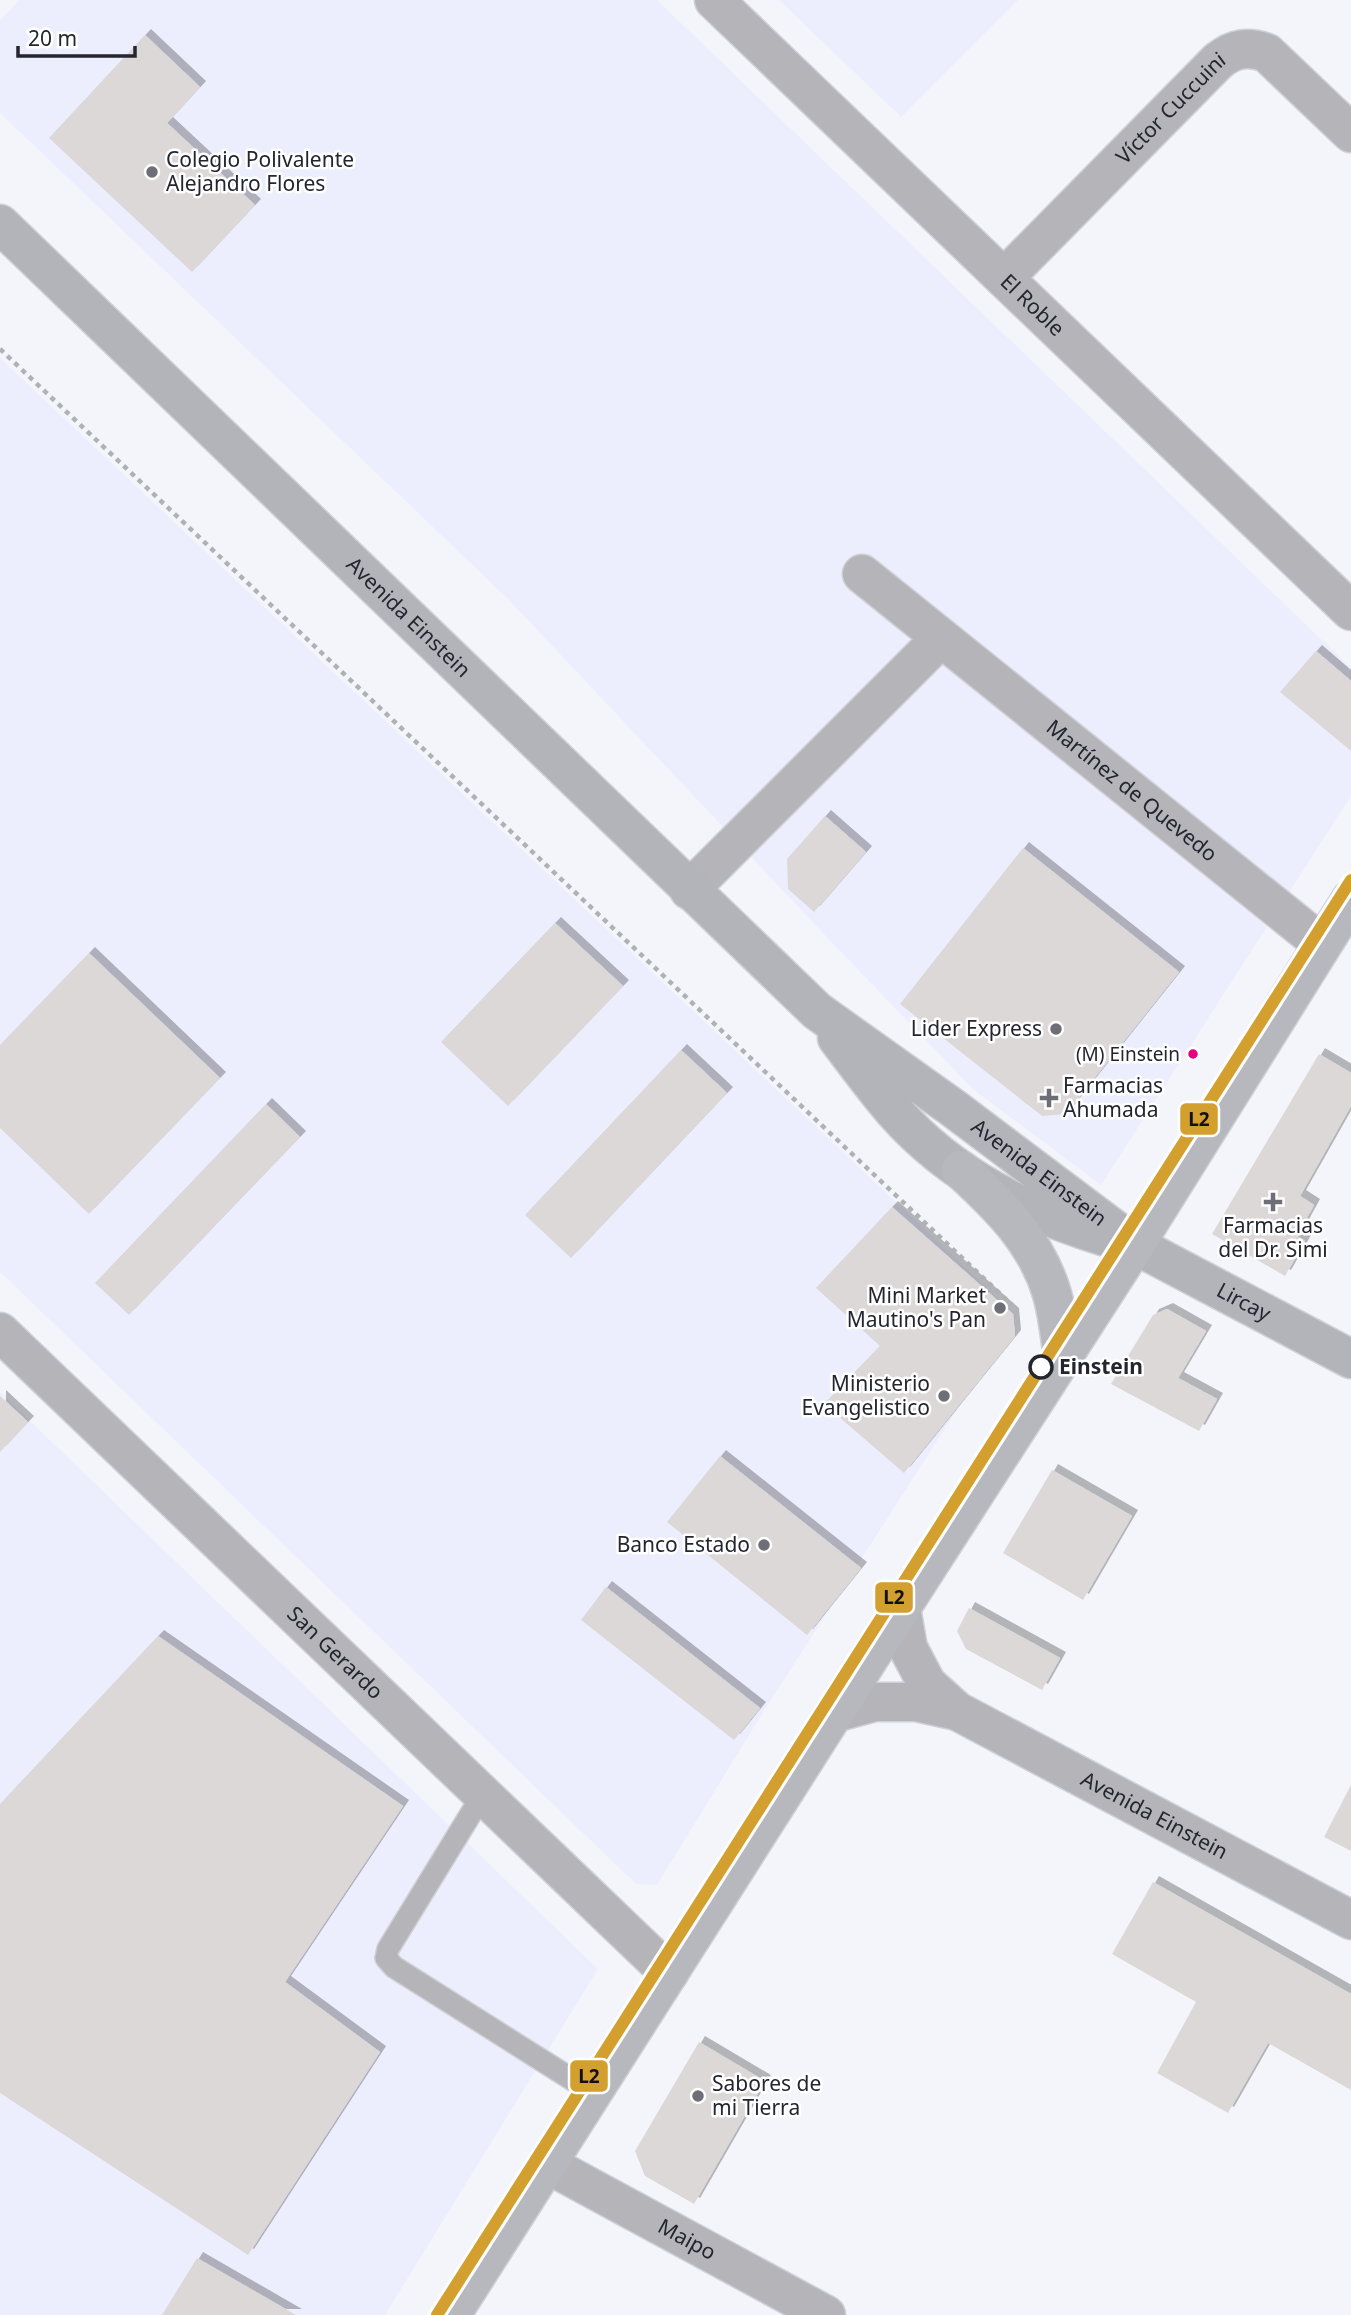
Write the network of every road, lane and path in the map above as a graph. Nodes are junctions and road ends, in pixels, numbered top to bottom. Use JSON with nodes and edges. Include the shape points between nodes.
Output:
{"nodes":[{"id":1,"x":714,"y":0,"type":"edge"},
{"id":2,"x":1351,"y":133,"type":"edge"},
{"id":3,"x":0,"y":224,"type":"edge"},
{"id":4,"x":1004,"y":278,"type":"junction"},
{"id":5,"x":0,"y":349,"type":"edge"},
{"id":6,"x":862,"y":574,"type":"dead end"},
{"id":7,"x":1351,"y":611,"type":"edge"},
{"id":8,"x":941,"y":638,"type":"junction"},
{"id":9,"x":689,"y":890,"type":"junction"},
{"id":10,"x":1351,"y":899,"type":"edge"},
{"id":11,"x":1322,"y":944,"type":"junction"},
{"id":12,"x":817,"y":1011,"type":"junction"},
{"id":13,"x":961,"y":1170,"type":"junction"},
{"id":14,"x":1135,"y":1245,"type":"junction"},
{"id":15,"x":1019,"y":1312,"type":"dead end"},
{"id":16,"x":0,"y":1332,"type":"edge"},
{"id":17,"x":1063,"y":1358,"type":"junction"},
{"id":18,"x":1351,"y":1359,"type":"edge"},
{"id":19,"x":901,"y":1608,"type":"junction"},
{"id":20,"x":957,"y":1711,"type":"junction"},
{"id":21,"x":834,"y":1713,"type":"junction"},
{"id":22,"x":483,"y":1794,"type":"junction"},
{"id":23,"x":1351,"y":1920,"type":"edge"},
{"id":24,"x":669,"y":1973,"type":"junction"},
{"id":25,"x":592,"y":2092,"type":"junction"},
{"id":26,"x":547,"y":2164,"type":"junction"},
{"id":27,"x":451,"y":2315,"type":"edge"},
{"id":28,"x":826,"y":2315,"type":"edge"}],
"edges":[{"from":1,"to":4,"type":"street","name":"El Roble"},
{"from":2,"to":4,"type":"street","name":"Víctor Cuccuini","via":[[1267,53],[1244,48],[1230,52]]},
{"from":3,"to":9,"type":"main road","name":"Avenida Einstein"},
{"from":4,"to":7,"type":"street","name":"El Roble"},
{"from":5,"to":15,"type":"path"},
{"from":6,"to":8,"type":"street","name":"Martínez de Quevedo"},
{"from":8,"to":9,"type":"street"},
{"from":8,"to":11,"type":"street","name":"Martínez de Quevedo"},
{"from":9,"to":12,"type":"main road","name":"Avenida Einstein"},
{"from":10,"to":11,"type":"main road"},
{"from":11,"to":14,"type":"main road"},
{"from":12,"to":13,"type":"main road","name":"Avenida Einstein","via":[[895,1112]]},
{"from":12,"to":14,"type":"main road","name":"Avenida Einstein"},
{"from":13,"to":14,"type":"main road","name":"Avenida Einstein","via":[[1050,1219]]},
{"from":13,"to":17,"type":"main road","via":[[1007,1214],[1035,1253],[1052,1294]]},
{"from":14,"to":17,"type":"main road"},
{"from":14,"to":18,"type":"main road","name":"Lircay"},
{"from":16,"to":22,"type":"street","name":"San Gerardo"},
{"from":17,"to":19,"type":"main road"},
{"from":19,"to":20,"type":"street","name":"Avenida Einstein","via":[[908,1648],[927,1684]]},
{"from":19,"to":21,"type":"main road"},
{"from":20,"to":21,"type":"street","name":"Avenida Einstein","via":[[916,1702],[875,1702]]},
{"from":20,"to":23,"type":"street","name":"Avenida Einstein"},
{"from":21,"to":24,"type":"main road"},
{"from":22,"to":24,"type":"street","name":"San Gerardo"},
{"from":22,"to":25,"type":"lane","via":[[386,1958]]},
{"from":24,"to":25,"type":"main road"},
{"from":25,"to":26,"type":"main road"},
{"from":26,"to":27,"type":"main road"},
{"from":26,"to":28,"type":"street","name":"Maipo"}]}
